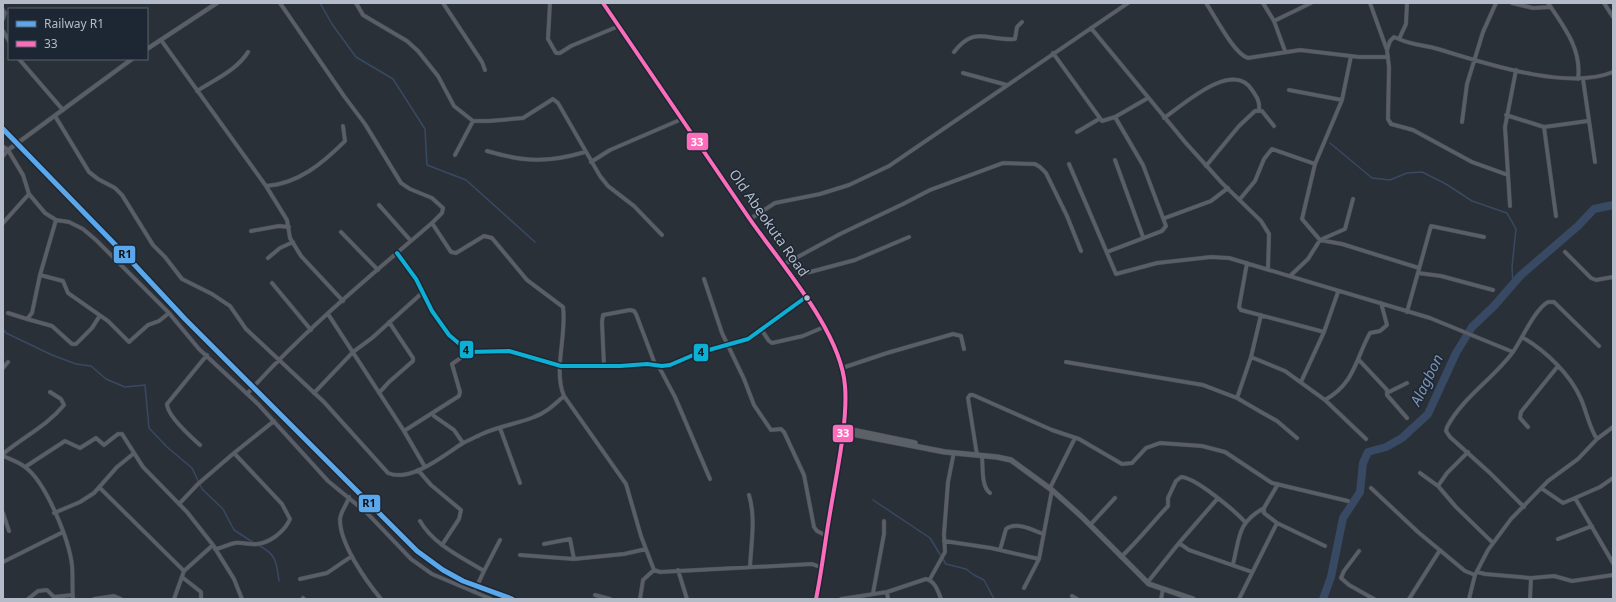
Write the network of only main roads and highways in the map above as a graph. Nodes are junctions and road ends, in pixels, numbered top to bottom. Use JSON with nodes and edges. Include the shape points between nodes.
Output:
{"nodes":[{"id":1,"x":603,"y":3,"type":"edge"},
{"id":2,"x":842,"y":430,"type":"junction"},
{"id":3,"x":816,"y":599,"type":"edge"},
{"id":4,"x":1193,"y":599,"type":"edge"}],
"edges":[{"from":1,"to":2,"type":"highway","name":"Old Abeokuta Road","via":[[824,326],[842,368],[845,386]]},
{"from":2,"to":3,"type":"highway","name":"Old Abeokuta Road","via":[[823,568]]},
{"from":2,"to":4,"type":"main road","via":[[945,452],[1012,460],[1051,489],[1147,583]]}]}
